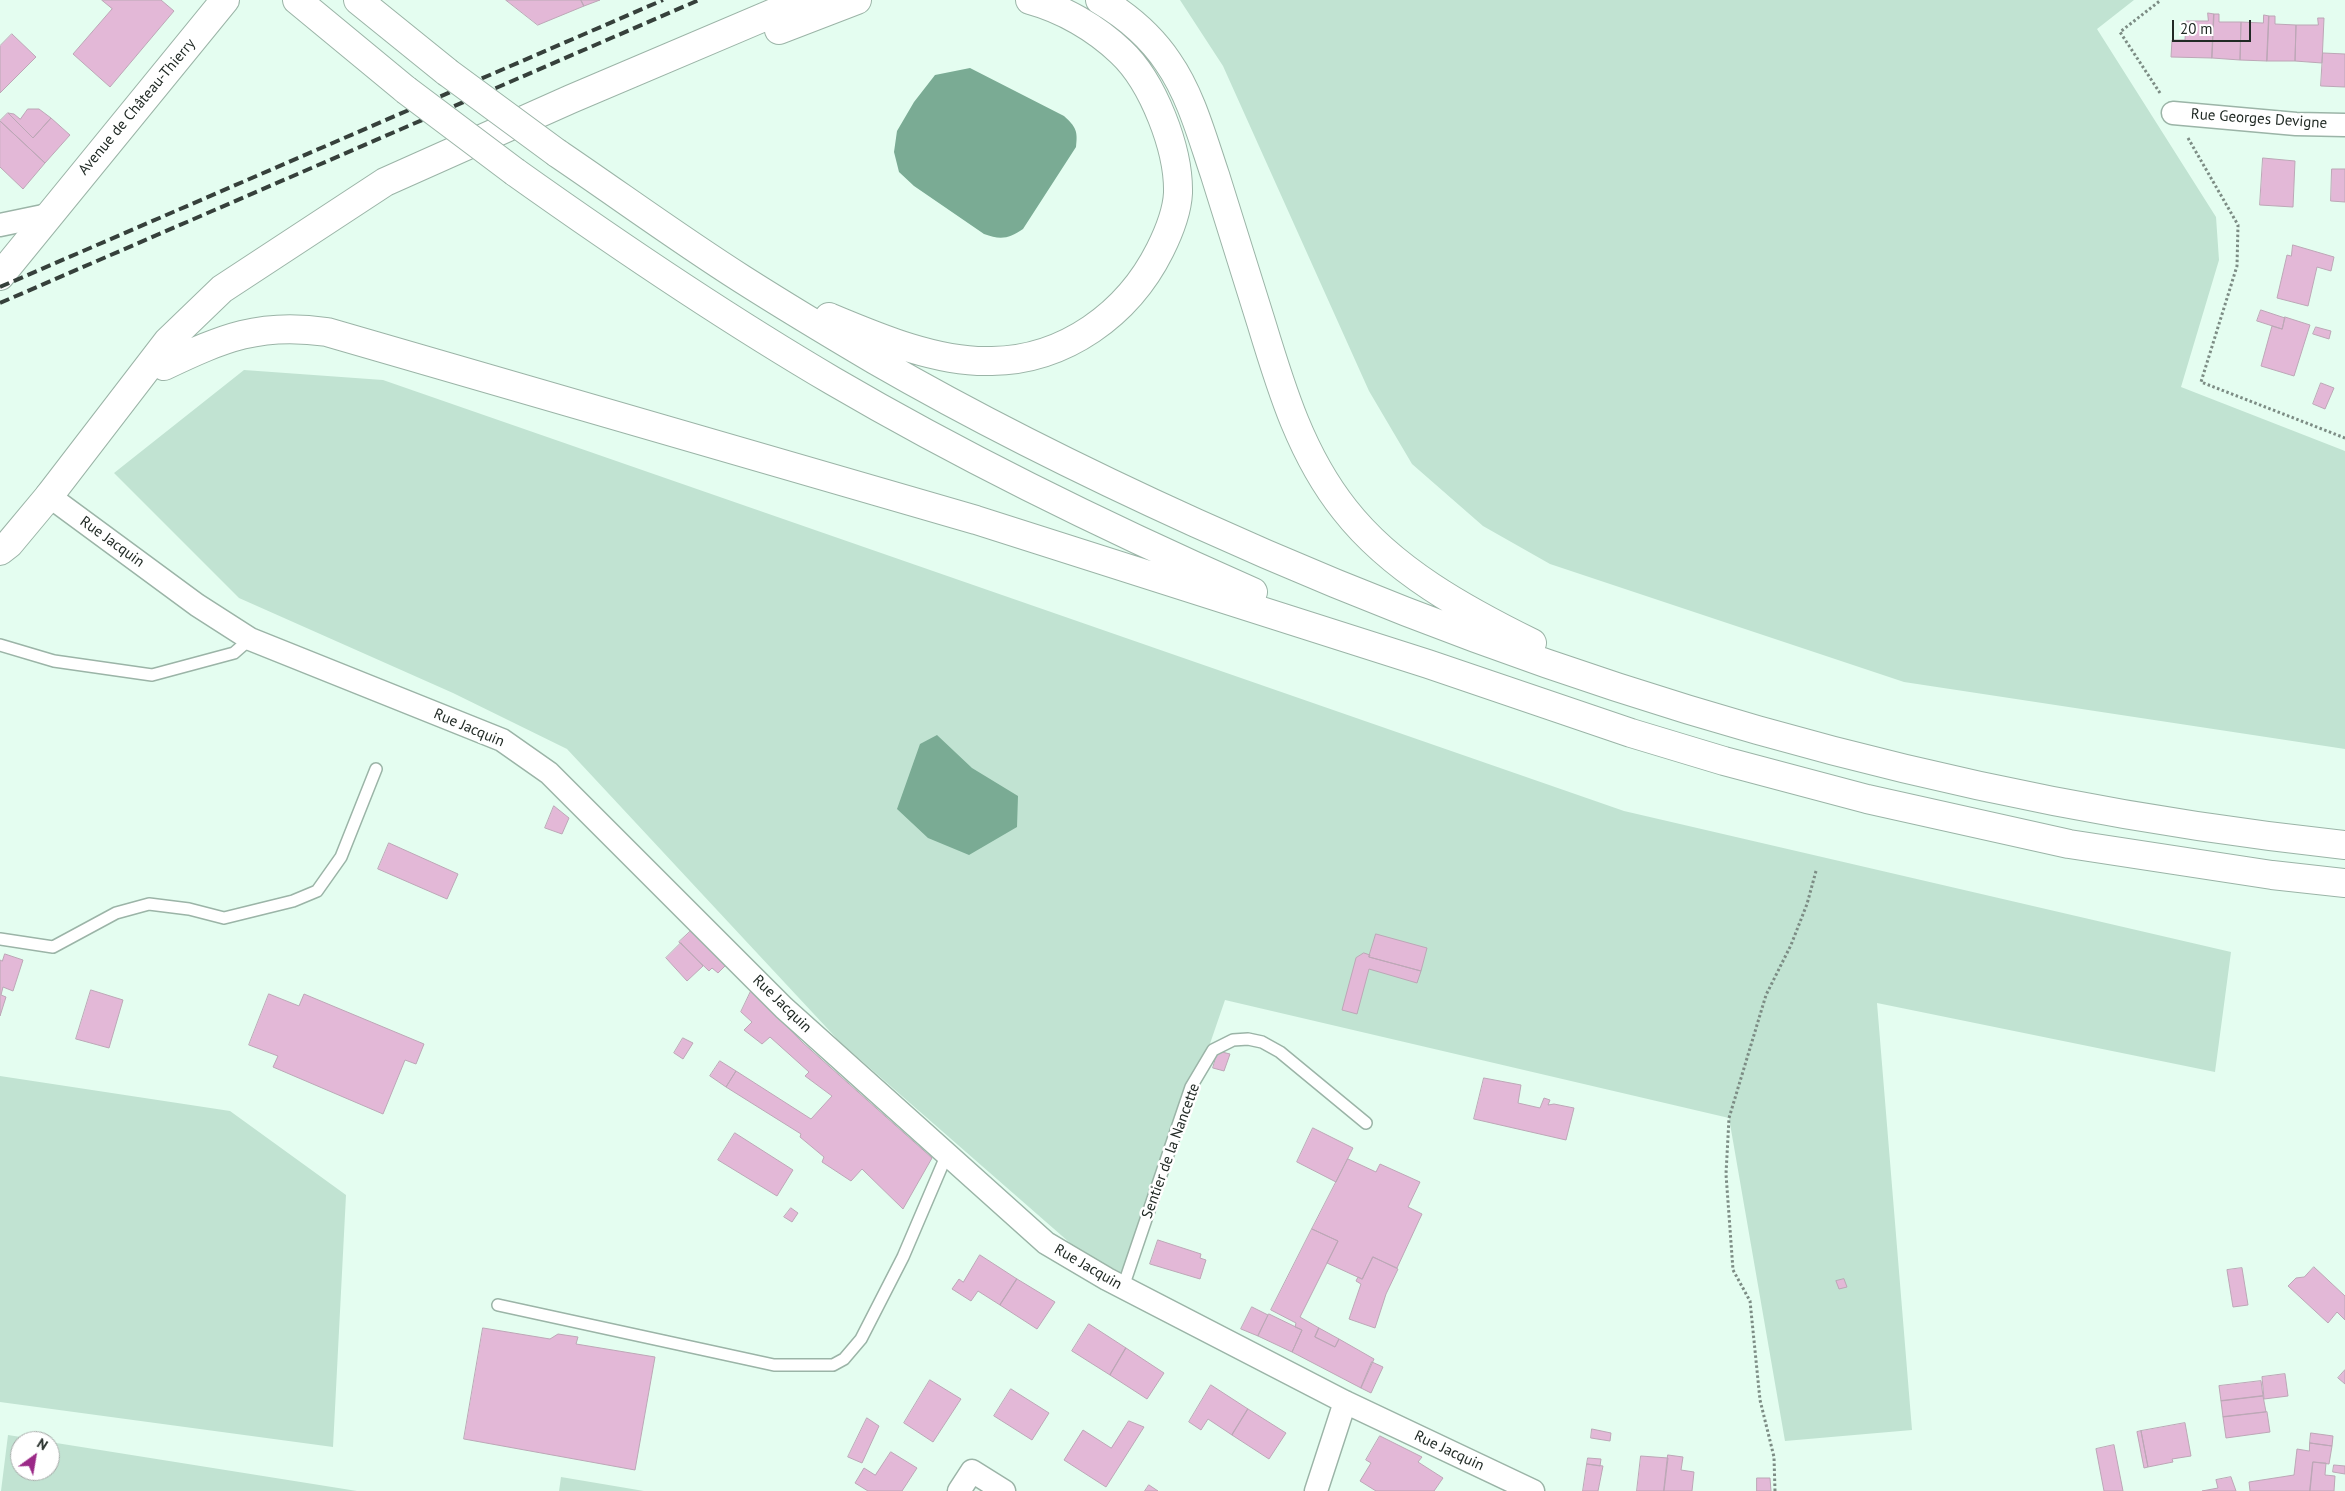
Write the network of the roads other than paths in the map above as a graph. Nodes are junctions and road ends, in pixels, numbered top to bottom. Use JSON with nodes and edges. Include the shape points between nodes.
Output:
{"nodes":[{"id":1,"x":225,"y":0,"type":"edge"},
{"id":2,"x":358,"y":0,"type":"edge"},
{"id":3,"x":804,"y":0,"type":"edge"},
{"id":4,"x":857,"y":0,"type":"edge"},
{"id":5,"x":1030,"y":0,"type":"edge"},
{"id":6,"x":1100,"y":0,"type":"edge"},
{"id":7,"x":302,"y":5,"type":"edge"},
{"id":8,"x":2173,"y":113,"type":"road end"},
{"id":9,"x":2345,"y":125,"type":"edge"},
{"id":10,"x":48,"y":215,"type":"junction"},
{"id":11,"x":0,"y":224,"type":"edge"},
{"id":12,"x":1,"y":271,"type":"edge"},
{"id":13,"x":742,"y":280,"type":"junction"},
{"id":14,"x":164,"y":366,"type":"junction"},
{"id":15,"x":124,"y":399,"type":"junction"},
{"id":16,"x":49,"y":496,"type":"junction"},
{"id":17,"x":0,"y":551,"type":"edge"},
{"id":18,"x":250,"y":639,"type":"junction"},
{"id":19,"x":0,"y":645,"type":"edge"},
{"id":20,"x":1428,"y":664,"type":"junction"},
{"id":21,"x":1652,"y":698,"type":"junction"},
{"id":22,"x":376,"y":769,"type":"dead end"},
{"id":23,"x":2345,"y":845,"type":"edge"},
{"id":24,"x":2345,"y":883,"type":"edge"},
{"id":25,"x":0,"y":939,"type":"edge"},
{"id":26,"x":1366,"y":1123,"type":"dead end"},
{"id":27,"x":947,"y":1154,"type":"junction"},
{"id":28,"x":1123,"y":1287,"type":"junction"},
{"id":29,"x":498,"y":1305,"type":"dead end"},
{"id":30,"x":1345,"y":1402,"type":"junction"},
{"id":31,"x":959,"y":1491,"type":"edge"},
{"id":32,"x":1004,"y":1491,"type":"edge"},
{"id":33,"x":1316,"y":1491,"type":"edge"},
{"id":34,"x":1533,"y":1491,"type":"edge"}],
"edges":[{"from":1,"to":10,"type":"main road","name":"Avenue de Château-Thierry"},
{"from":2,"to":13,"type":"main road","bridge":true,"via":[[447,72],[557,153]]},
{"from":3,"to":15,"type":"main road","via":[[385,182],[222,289],[168,341]]},
{"from":4,"to":14,"type":"main road","via":[[610,99],[358,215],[279,263],[245,290]]},
{"from":5,"to":13,"type":"main road","via":[[1072,17],[1122,52],[1152,98],[1172,150],[1178,185],[1174,215],[1154,262],[1121,306],[1085,333],[1042,354],[983,361],[908,346],[850,326]]},
{"from":6,"to":21,"type":"main road","via":[[1138,26],[1179,80],[1209,157],[1291,414],[1308,453],[1344,510],[1389,555],[1450,599],[1557,655]]},
{"from":7,"to":20,"type":"main road","bridge":true,"via":[[406,90],[515,172],[617,244],[834,381],[924,432],[1085,514],[1197,567]]},
{"from":8,"to":9,"type":"street","name":"Rue Georges Devigne"},
{"from":10,"to":11,"type":"street"},
{"from":10,"to":12,"type":"main road","name":"Avenue de Château-Thierry"},
{"from":13,"to":21,"type":"main road","via":[[888,367],[1055,456],[1158,506],[1423,619]]},
{"from":14,"to":15,"type":"main road"},
{"from":14,"to":20,"type":"main road","via":[[239,334],[284,328],[327,332],[976,520]]},
{"from":15,"to":16,"type":"main road"},
{"from":16,"to":17,"type":"main road"},
{"from":16,"to":18,"type":"street","name":"Rue Jacquin","via":[[197,605]]},
{"from":18,"to":19,"type":"lane","via":[[234,653],[152,675],[54,661]]},
{"from":18,"to":27,"type":"street","name":"Rue Jacquin","via":[[502,740],[549,773],[784,1008]]},
{"from":20,"to":24,"type":"main road","via":[[1631,734],[1867,799],[2069,844]]},
{"from":21,"to":23,"type":"main road","via":[[1850,754],[2035,797],[2134,815]]},
{"from":22,"to":25,"type":"lane","via":[[341,857],[316,891],[293,901],[224,918],[149,904],[116,913],[53,947]]},
{"from":26,"to":28,"type":"lane","name":"Sentier de la Nancette","via":[[1280,1052],[1262,1042],[1248,1038],[1233,1040],[1213,1050],[1191,1087]]},
{"from":27,"to":28,"type":"street","name":"Rue Jacquin","via":[[1046,1243]]},
{"from":27,"to":29,"type":"lane","via":[[903,1257],[861,1339],[844,1359],[833,1365],[774,1365]]},
{"from":28,"to":30,"type":"street","name":"Rue Jacquin"},
{"from":30,"to":33,"type":"street"},
{"from":30,"to":34,"type":"street","name":"Rue Jacquin"},
{"from":31,"to":32,"type":"street","via":[[972,1471]]}]}
